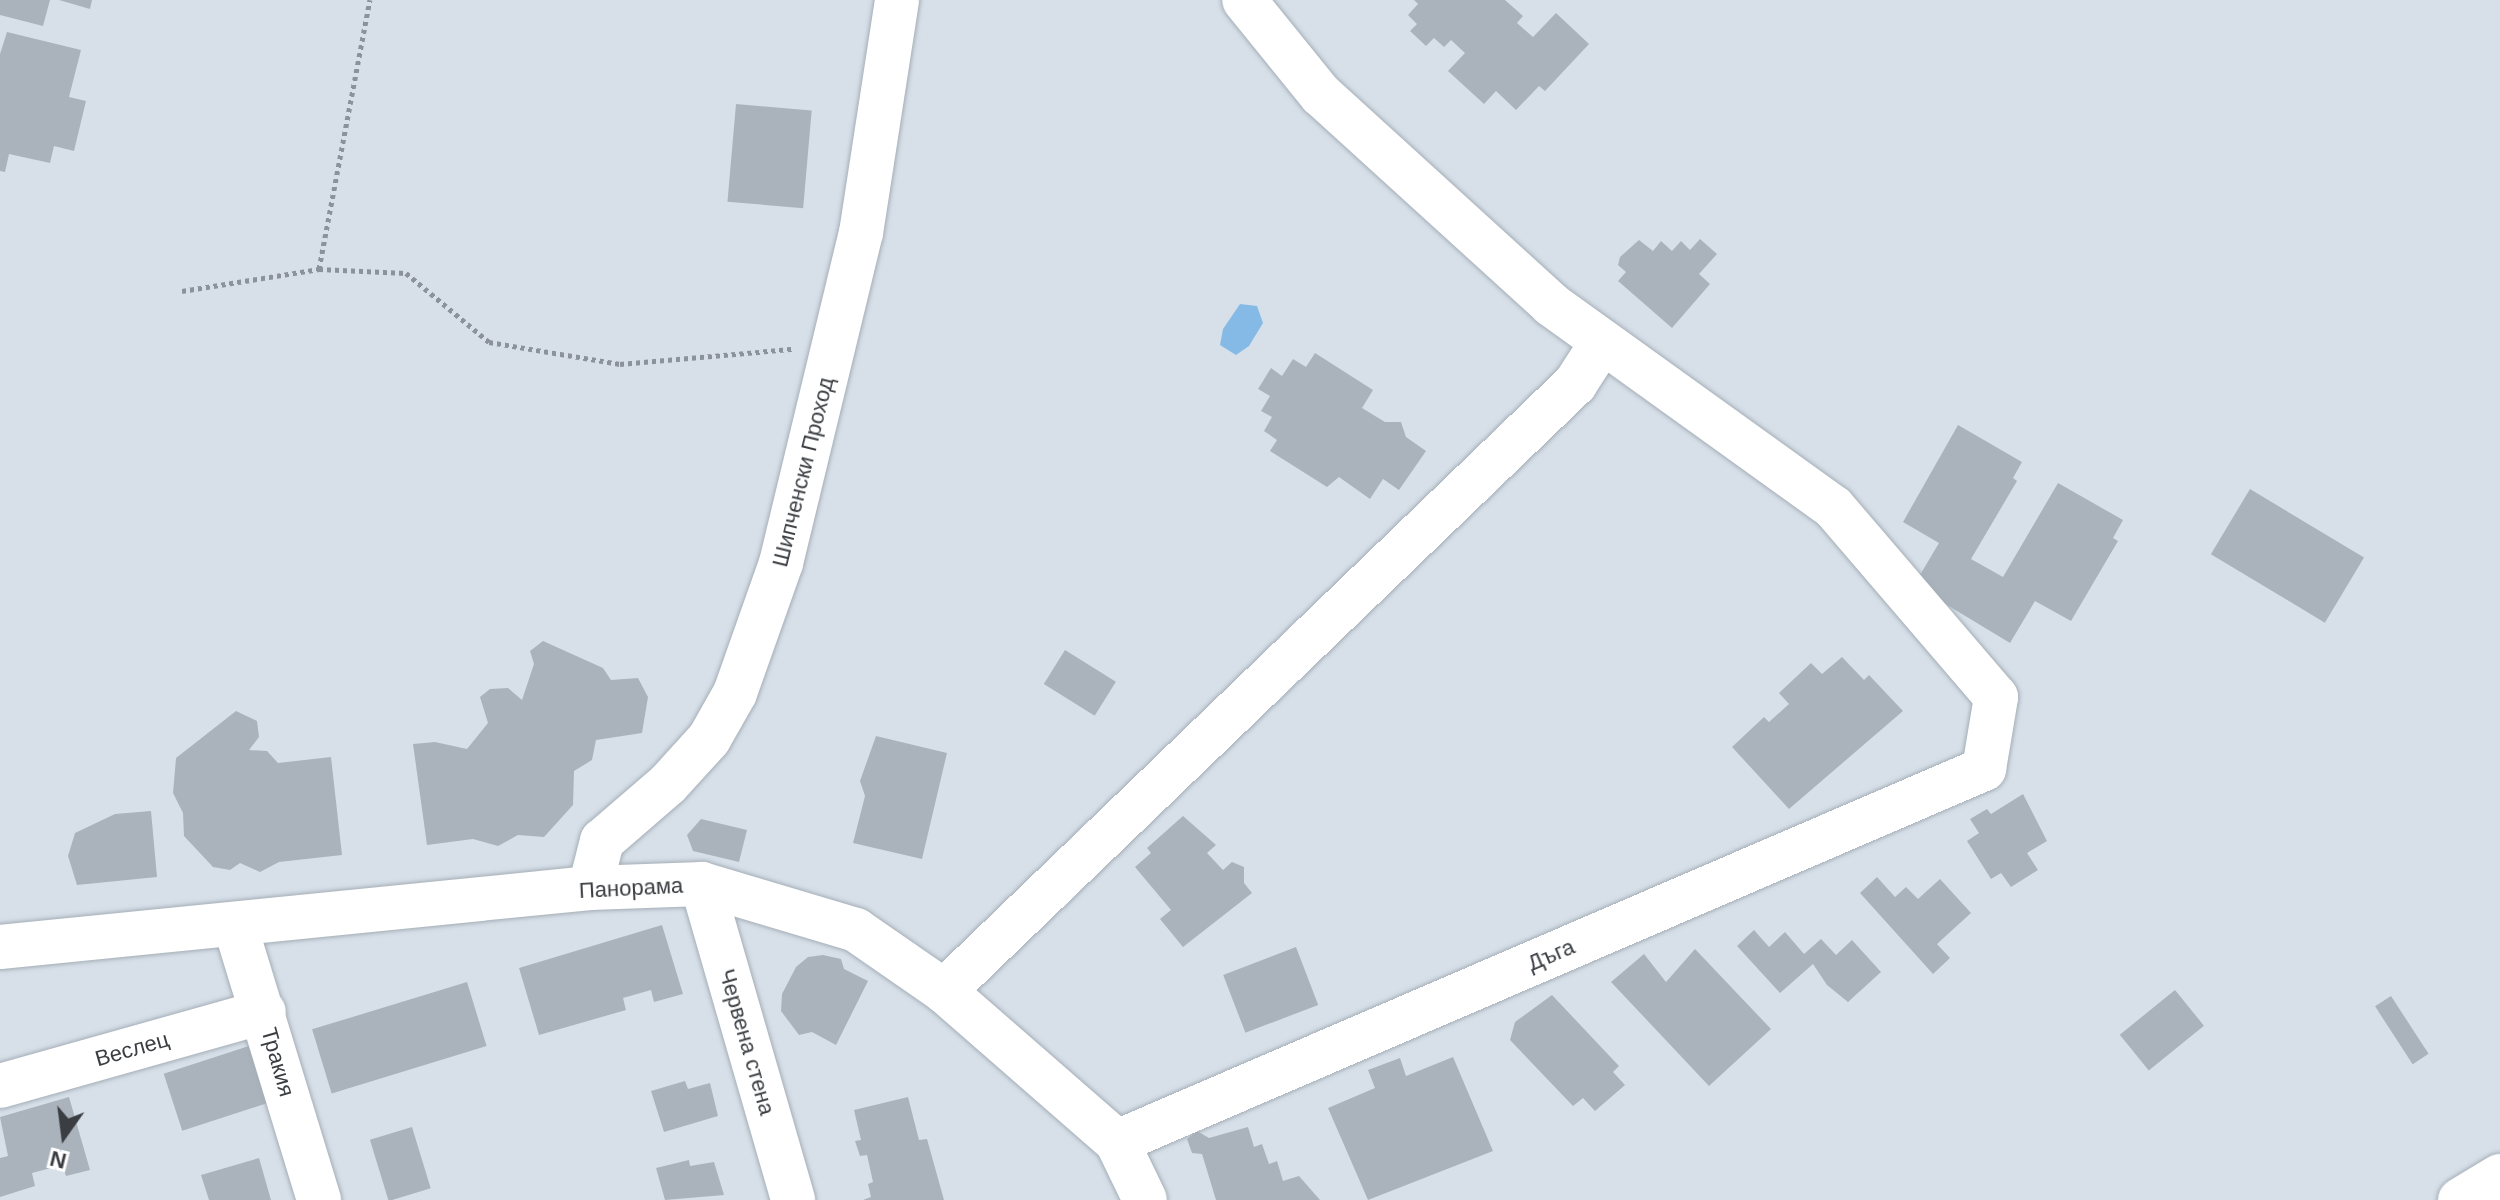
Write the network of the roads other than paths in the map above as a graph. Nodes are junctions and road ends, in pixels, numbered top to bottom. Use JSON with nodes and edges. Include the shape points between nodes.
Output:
{"nodes":[{"id":1,"x":897,"y":0,"type":"edge"},
{"id":2,"x":1244,"y":0,"type":"edge"},
{"id":3,"x":1601,"y":344,"type":"junction"},
{"id":4,"x":702,"y":884,"type":"junction"},
{"id":5,"x":590,"y":888,"type":"junction"},
{"id":6,"x":235,"y":925,"type":"junction"},
{"id":7,"x":0,"y":947,"type":"edge"},
{"id":8,"x":944,"y":991,"type":"junction"},
{"id":9,"x":264,"y":1012,"type":"junction"},
{"id":10,"x":0,"y":1086,"type":"edge"},
{"id":11,"x":1117,"y":1142,"type":"junction"},
{"id":12,"x":2500,"y":1176,"type":"edge"},
{"id":13,"x":319,"y":1200,"type":"edge"},
{"id":14,"x":793,"y":1200,"type":"edge"},
{"id":15,"x":1145,"y":1200,"type":"edge"},
{"id":16,"x":2460,"y":1200,"type":"edge"}],
"edges":[{"from":1,"to":5,"type":"street","name":"Шипченски Проход","via":[[861,233],[781,563],[735,693],[709,739],[668,784],[602,841]]},
{"from":2,"to":3,"type":"street","via":[[1321,95]]},
{"from":3,"to":8,"type":"street","via":[[1575,384]]},
{"from":3,"to":11,"type":"street","name":"Дъга","via":[[1833,507],[1996,697],[1984,769]]},
{"from":4,"to":5,"type":"street","name":"Панорама"},
{"from":4,"to":8,"type":"street","name":"Панорама","via":[[856,930]]},
{"from":4,"to":14,"type":"street","name":"Червена стена"},
{"from":5,"to":6,"type":"street","name":"Панорама"},
{"from":6,"to":7,"type":"street","name":"Панорама"},
{"from":6,"to":9,"type":"street","name":"Тракия"},
{"from":8,"to":11,"type":"street","name":"Панорама"},
{"from":9,"to":10,"type":"street","name":"Веслец"},
{"from":9,"to":13,"type":"street","name":"Тракия"},
{"from":11,"to":15,"type":"street","name":"Панорама"},
{"from":12,"to":16,"type":"street"}]}
